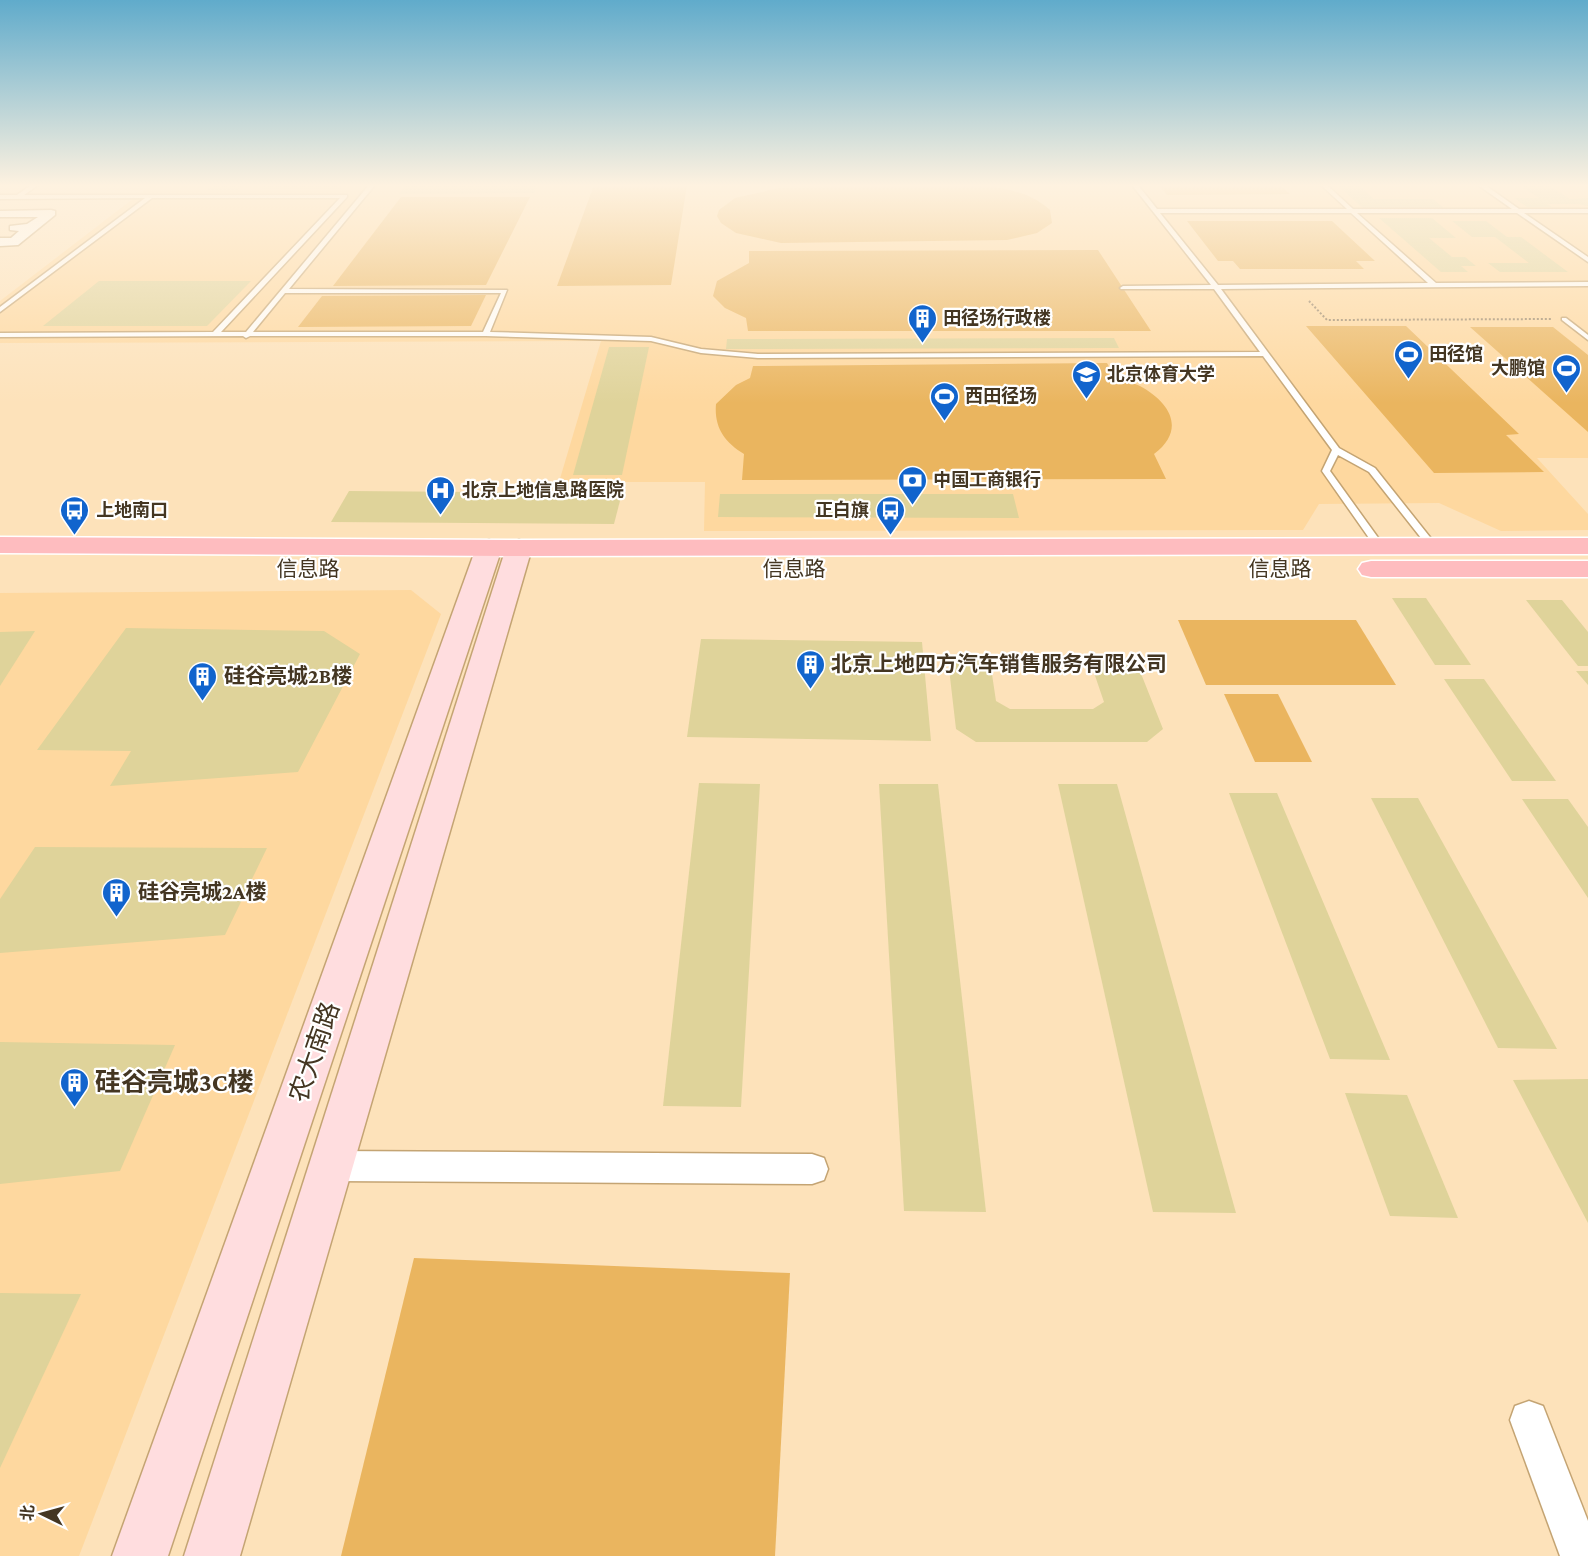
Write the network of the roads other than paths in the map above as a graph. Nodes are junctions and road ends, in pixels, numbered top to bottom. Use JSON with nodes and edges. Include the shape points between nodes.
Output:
{"nodes":[{"id":1,"x":70,"y":258,"type":"edge"},
{"id":2,"x":287,"y":258,"type":"edge"},
{"id":3,"x":312,"y":258,"type":"edge"},
{"id":4,"x":1192,"y":258,"type":"edge"},
{"id":5,"x":1404,"y":258,"type":"edge"},
{"id":6,"x":1588,"y":284,"type":"edge"},
{"id":7,"x":1434,"y":285,"type":"junction"},
{"id":8,"x":1215,"y":286,"type":"junction"},
{"id":9,"x":1123,"y":288,"type":"dead end"},
{"id":10,"x":285,"y":291,"type":"junction"},
{"id":11,"x":0,"y":310,"type":"edge"},
{"id":12,"x":1564,"y":319,"type":"road end"},
{"id":13,"x":215,"y":334,"type":"junction"},
{"id":14,"x":486,"y":334,"type":"junction"},
{"id":15,"x":0,"y":335,"type":"edge"},
{"id":16,"x":246,"y":336,"type":"junction"},
{"id":17,"x":1588,"y":338,"type":"edge"},
{"id":18,"x":1265,"y":354,"type":"junction"},
{"id":19,"x":1336,"y":450,"type":"junction"},
{"id":20,"x":0,"y":545,"type":"edge"},
{"id":21,"x":1379,"y":546,"type":"junction"},
{"id":22,"x":1432,"y":546,"type":"junction"},
{"id":23,"x":1588,"y":546,"type":"edge"},
{"id":24,"x":500,"y":559,"type":"junction"},
{"id":25,"x":0,"y":568,"type":"edge"},
{"id":26,"x":1588,"y":569,"type":"edge"},
{"id":27,"x":331,"y":1166,"type":"junction"},
{"id":28,"x":812,"y":1169,"type":"dead end"},
{"id":29,"x":1529,"y":1420,"type":"dead end"},
{"id":30,"x":140,"y":1556,"type":"edge"},
{"id":31,"x":212,"y":1556,"type":"edge"},
{"id":32,"x":1581,"y":1556,"type":"edge"}],
"edges":[{"from":1,"to":11,"type":"lane"},
{"from":2,"to":13,"type":"lane"},
{"from":3,"to":10,"type":"lane"},
{"from":4,"to":8,"type":"lane"},
{"from":5,"to":7,"type":"lane"},
{"from":6,"to":7,"type":"lane"},
{"from":7,"to":8,"type":"lane"},
{"from":8,"to":9,"type":"lane"},
{"from":8,"to":18,"type":"lane"},
{"from":10,"to":14,"type":"lane","via":[[505,291]]},
{"from":10,"to":16,"type":"lane"},
{"from":12,"to":17,"type":"lane"},
{"from":13,"to":15,"type":"lane"},
{"from":13,"to":16,"type":"lane"},
{"from":14,"to":16,"type":"lane"},
{"from":14,"to":18,"type":"lane","via":[[651,339],[701,351],[758,356]]},
{"from":18,"to":19,"type":"lane"},
{"from":19,"to":21,"type":"lane","via":[[1326,471]]},
{"from":19,"to":22,"type":"lane","via":[[1372,470]]},
{"from":20,"to":24,"type":"main road","name":"信息路"},
{"from":21,"to":22,"type":"main road","name":"信息路"},
{"from":21,"to":24,"type":"main road","name":"信息路"},
{"from":22,"to":23,"type":"main road","name":"信息路"},
{"from":24,"to":25,"type":"main road","name":"信息路"},
{"from":24,"to":26,"type":"main road","name":"信息路"},
{"from":24,"to":27,"type":"main road","name":"农大南路"},
{"from":24,"to":30,"type":"main road","name":"农大南路"},
{"from":27,"to":28,"type":"street"},
{"from":27,"to":31,"type":"main road","name":"农大南路"},
{"from":29,"to":32,"type":"street"}]}
